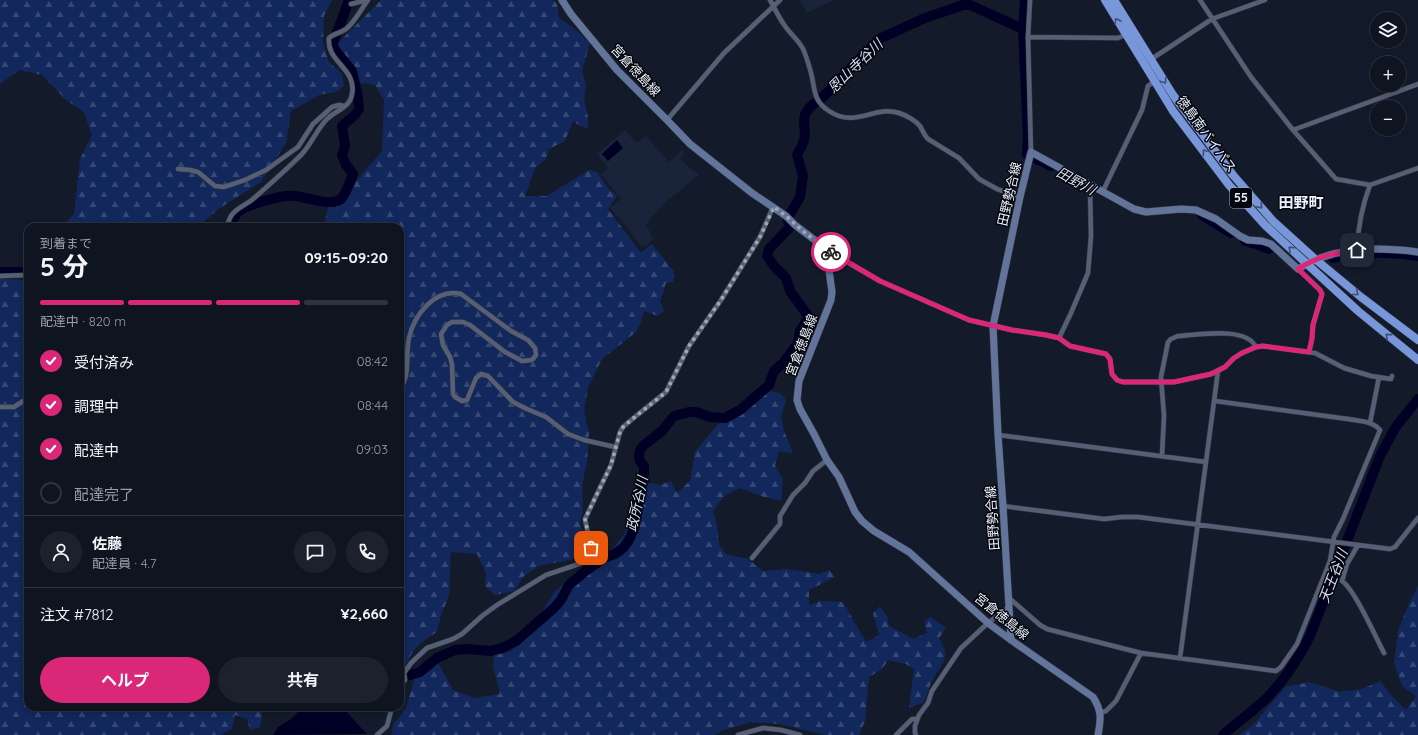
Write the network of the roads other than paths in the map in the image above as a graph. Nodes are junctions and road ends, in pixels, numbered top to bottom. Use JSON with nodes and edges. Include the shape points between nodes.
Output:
{"nodes":[{"id":1,"x":367,"y":0,"type":"edge"},
{"id":2,"x":562,"y":0,"type":"edge"},
{"id":3,"x":770,"y":0,"type":"edge"},
{"id":4,"x":780,"y":0,"type":"edge"},
{"id":5,"x":1030,"y":0,"type":"edge"},
{"id":6,"x":1105,"y":0,"type":"edge"},
{"id":7,"x":1114,"y":0,"type":"edge"},
{"id":8,"x":1200,"y":0,"type":"edge"},
{"id":9,"x":1265,"y":0,"type":"edge"},
{"id":10,"x":351,"y":4,"type":"dead end"},
{"id":11,"x":773,"y":6,"type":"junction"},
{"id":12,"x":1212,"y":19,"type":"junction"},
{"id":13,"x":1126,"y":35,"type":"junction"},
{"id":14,"x":1028,"y":37,"type":"junction"},
{"id":15,"x":1150,"y":60,"type":"junction"},
{"id":16,"x":1155,"y":81,"type":"junction"},
{"id":17,"x":1418,"y":84,"type":"edge"},
{"id":18,"x":346,"y":106,"type":"junction"},
{"id":19,"x":668,"y":120,"type":"junction"},
{"id":20,"x":1293,"y":130,"type":"junction"},
{"id":21,"x":1031,"y":152,"type":"junction"},
{"id":22,"x":1418,"y":168,"type":"edge"},
{"id":23,"x":178,"y":169,"type":"dead end"},
{"id":24,"x":1091,"y":185,"type":"junction"},
{"id":25,"x":1370,"y":185,"type":"junction"},
{"id":26,"x":1104,"y":191,"type":"junction"},
{"id":27,"x":1020,"y":197,"type":"junction"},
{"id":28,"x":774,"y":207,"type":"junction"},
{"id":29,"x":228,"y":223,"type":"edge"},
{"id":30,"x":1357,"y":250,"type":"junction"},
{"id":31,"x":1418,"y":252,"type":"edge"},
{"id":32,"x":833,"y":254,"type":"junction"},
{"id":33,"x":1315,"y":259,"type":"junction"},
{"id":34,"x":1306,"y":263,"type":"junction"},
{"id":35,"x":1298,"y":269,"type":"junction"},
{"id":36,"x":24,"y":275,"type":"edge"},
{"id":37,"x":0,"y":276,"type":"edge"},
{"id":38,"x":992,"y":326,"type":"junction"},
{"id":39,"x":1059,"y":338,"type":"junction"},
{"id":40,"x":1418,"y":340,"type":"edge"},
{"id":41,"x":1256,"y":347,"type":"junction"},
{"id":42,"x":1309,"y":352,"type":"junction"},
{"id":43,"x":1418,"y":360,"type":"edge"},
{"id":44,"x":1218,"y":372,"type":"junction"},
{"id":45,"x":1392,"y":376,"type":"dead end"},
{"id":46,"x":1379,"y":378,"type":"junction"},
{"id":47,"x":1162,"y":383,"type":"junction"},
{"id":48,"x":404,"y":384,"type":"edge"},
{"id":49,"x":24,"y":401,"type":"edge"},
{"id":50,"x":1215,"y":401,"type":"junction"},
{"id":51,"x":0,"y":407,"type":"edge"},
{"id":52,"x":1370,"y":423,"type":"junction"},
{"id":53,"x":998,"y":435,"type":"junction"},
{"id":54,"x":615,"y":447,"type":"junction"},
{"id":55,"x":1162,"y":456,"type":"junction"},
{"id":56,"x":827,"y":460,"type":"junction"},
{"id":57,"x":1206,"y":462,"type":"junction"},
{"id":58,"x":1003,"y":506,"type":"junction"},
{"id":59,"x":1418,"y":518,"type":"edge"},
{"id":60,"x":1198,"y":524,"type":"junction"},
{"id":61,"x":1334,"y":542,"type":"junction"},
{"id":62,"x":1357,"y":545,"type":"junction"},
{"id":63,"x":752,"y":558,"type":"dead end"},
{"id":64,"x":1009,"y":598,"type":"junction"},
{"id":65,"x":1009,"y":607,"type":"junction"},
{"id":66,"x":988,"y":623,"type":"junction"},
{"id":67,"x":1011,"y":640,"type":"junction"},
{"id":68,"x":1140,"y":653,"type":"junction"},
{"id":69,"x":1384,"y":653,"type":"dead end"},
{"id":70,"x":1180,"y":658,"type":"junction"},
{"id":71,"x":404,"y":673,"type":"edge"},
{"id":72,"x":391,"y":711,"type":"edge"},
{"id":73,"x":1100,"y":713,"type":"junction"},
{"id":74,"x":917,"y":719,"type":"junction"},
{"id":75,"x":377,"y":735,"type":"edge"},
{"id":76,"x":738,"y":735,"type":"edge"},
{"id":77,"x":800,"y":735,"type":"edge"},
{"id":78,"x":896,"y":735,"type":"edge"},
{"id":79,"x":916,"y":735,"type":"edge"},
{"id":80,"x":1098,"y":735,"type":"edge"}],
"edges":[{"from":1,"to":10,"type":"street"},
{"from":1,"to":18,"type":"street","via":[[348,27],[329,38],[331,54],[348,73],[352,83],[351,101]]},
{"from":2,"to":19,"type":"main road","name":"宮倉徳島線","via":[[617,70]]},
{"from":3,"to":11,"type":"street"},
{"from":4,"to":11,"type":"street"},
{"from":5,"to":14,"type":"street"},
{"from":13,"to":6,"type":"highway","name":"徳島南バイパス","number":"55","one_way":true},
{"from":7,"to":15,"type":"highway","name":"徳島南バイパス","number":"55"},
{"from":8,"to":12,"type":"street"},
{"from":9,"to":12,"type":"street"},
{"from":11,"to":19,"type":"street","via":[[724,53]]},
{"from":11,"to":27,"type":"street","via":[[802,47],[817,98],[828,110],[852,119],[875,113],[899,113],[920,126],[928,139],[959,158],[979,179]]},
{"from":12,"to":15,"type":"street"},
{"from":12,"to":20,"type":"street","via":[[1250,77]]},
{"from":13,"to":14,"type":"street","via":[[1118,38]]},
{"from":13,"to":16,"type":"highway","name":"徳島南バイパス","number":"55"},
{"from":14,"to":21,"type":"street"},
{"from":15,"to":33,"type":"highway","name":"徳島南バイパス","number":"55","one_way":true,"via":[[1233,175],[1274,221]]},
{"from":16,"to":26,"type":"street","via":[[1148,86],[1142,110]]},
{"from":34,"to":16,"type":"highway","name":"徳島南バイパス","number":"55","one_way":true,"via":[[1265,225],[1229,185],[1173,111]]},
{"from":17,"to":20,"type":"street"},
{"from":18,"to":23,"type":"street","via":[[332,107],[313,124],[298,147],[266,170],[245,180],[224,187],[215,186],[198,172]]},
{"from":18,"to":29,"type":"street","via":[[327,119],[302,154],[231,216]]},
{"from":19,"to":28,"type":"main road","name":"宮倉徳島線","via":[[690,144],[719,168]]},
{"from":20,"to":25,"type":"street","via":[[1336,179]]},
{"from":21,"to":24,"type":"main road","name":"田野勢合線"},
{"from":21,"to":27,"type":"main road","name":"田野勢合線"},
{"from":22,"to":25,"type":"street"},
{"from":24,"to":26,"type":"main road","name":"田野勢合線"},
{"from":24,"to":39,"type":"street","via":[[1088,273]]},
{"from":25,"to":30,"type":"street","via":[[1364,201]]},
{"from":26,"to":35,"type":"main road","name":"田野勢合線","via":[[1134,209],[1146,212],[1188,209],[1208,214],[1248,240],[1271,244]]},
{"from":27,"to":38,"type":"main road","name":"田野勢合線"},
{"from":28,"to":32,"type":"main road","name":"宮倉徳島線"},
{"from":28,"to":54,"type":"street","via":[[760,237],[689,346],[666,392],[623,427]]},
{"from":30,"to":31,"type":"main road","via":[[1393,249]]},
{"from":30,"to":33,"type":"main road","via":[[1332,253]]},
{"from":32,"to":38,"type":"street","via":[[880,281],[939,308]]},
{"from":32,"to":56,"type":"main road","name":"宮倉徳島線","via":[[829,270],[831,300],[799,381],[797,400]]},
{"from":33,"to":34,"type":"main road"},
{"from":33,"to":40,"type":"highway","name":"徳島南バイパス","number":"55","one_way":true},
{"from":34,"to":35,"type":"main road"},
{"from":43,"to":34,"type":"highway","name":"徳島南バイパス","number":"55","one_way":true,"via":[[1358,311]]},
{"from":35,"to":42,"type":"street","via":[[1322,294],[1313,325]]},
{"from":36,"to":37,"type":"street"},
{"from":38,"to":39,"type":"street"},
{"from":38,"to":53,"type":"main road","name":"田野勢合線"},
{"from":39,"to":47,"type":"street","via":[[1070,346],[1106,354],[1110,359],[1112,374],[1117,380]]},
{"from":41,"to":42,"type":"street"},
{"from":41,"to":44,"type":"street","via":[[1234,358]]},
{"from":41,"to":47,"type":"street","via":[[1250,339],[1234,334],[1178,336],[1168,342]]},
{"from":42,"to":46,"type":"street","via":[[1344,368]]},
{"from":44,"to":47,"type":"street"},
{"from":44,"to":50,"type":"street"},
{"from":45,"to":46,"type":"street","via":[[1391,379]]},
{"from":46,"to":52,"type":"street"},
{"from":47,"to":55,"type":"street"},
{"from":48,"to":54,"type":"street","via":[[407,375],[409,336],[423,309],[439,296],[454,292],[461,294],[528,340],[535,348],[536,355],[532,360],[522,361],[496,346],[470,325],[452,322],[441,334],[442,345],[452,364],[455,397],[462,401],[468,400],[476,378],[481,374],[488,376],[513,402],[546,417],[568,434]]},
{"from":49,"to":51,"type":"street","via":[[14,407]]},
{"from":50,"to":52,"type":"street"},
{"from":50,"to":57,"type":"street"},
{"from":52,"to":61,"type":"street","via":[[1378,426],[1380,430]]},
{"from":53,"to":55,"type":"street"},
{"from":53,"to":58,"type":"main road","name":"田野勢合線"},
{"from":54,"to":71,"type":"street","via":[[611,465],[585,519],[590,555],[579,564],[546,575],[482,616],[453,640],[427,648]]},
{"from":55,"to":57,"type":"street"},
{"from":56,"to":63,"type":"street","via":[[792,494],[780,516],[780,524]]},
{"from":56,"to":66,"type":"main road","name":"宮倉徳島線","via":[[862,521],[908,552]]},
{"from":57,"to":60,"type":"street"},
{"from":58,"to":60,"type":"street","via":[[1104,519],[1138,517]]},
{"from":58,"to":64,"type":"main road","name":"田野勢合線"},
{"from":59,"to":62,"type":"street","via":[[1395,547],[1390,549]]},
{"from":60,"to":61,"type":"street"},
{"from":60,"to":70,"type":"street"},
{"from":61,"to":62,"type":"street"},
{"from":61,"to":70,"type":"street","via":[[1330,561],[1297,644],[1276,671]]},
{"from":62,"to":69,"type":"street","via":[[1342,581],[1355,598]]},
{"from":64,"to":65,"type":"main road","name":"田野勢合線"},
{"from":64,"to":68,"type":"street","via":[[1040,625]]},
{"from":65,"to":66,"type":"street"},
{"from":65,"to":67,"type":"main road","name":"田野勢合線"},
{"from":66,"to":67,"type":"main road","name":"宮倉徳島線"},
{"from":66,"to":74,"type":"street","via":[[961,648]]},
{"from":67,"to":73,"type":"main road","name":"宮倉徳島線","via":[[1093,697]]},
{"from":68,"to":70,"type":"street"},
{"from":68,"to":73,"type":"street","via":[[1116,701]]},
{"from":72,"to":75,"type":"street","via":[[387,726]]},
{"from":73,"to":80,"type":"main road"},
{"from":74,"to":78,"type":"street","via":[[912,719]]},
{"from":74,"to":79,"type":"street","via":[[914,726]]},
{"from":76,"to":77,"type":"street","via":[[763,728]]}]}
